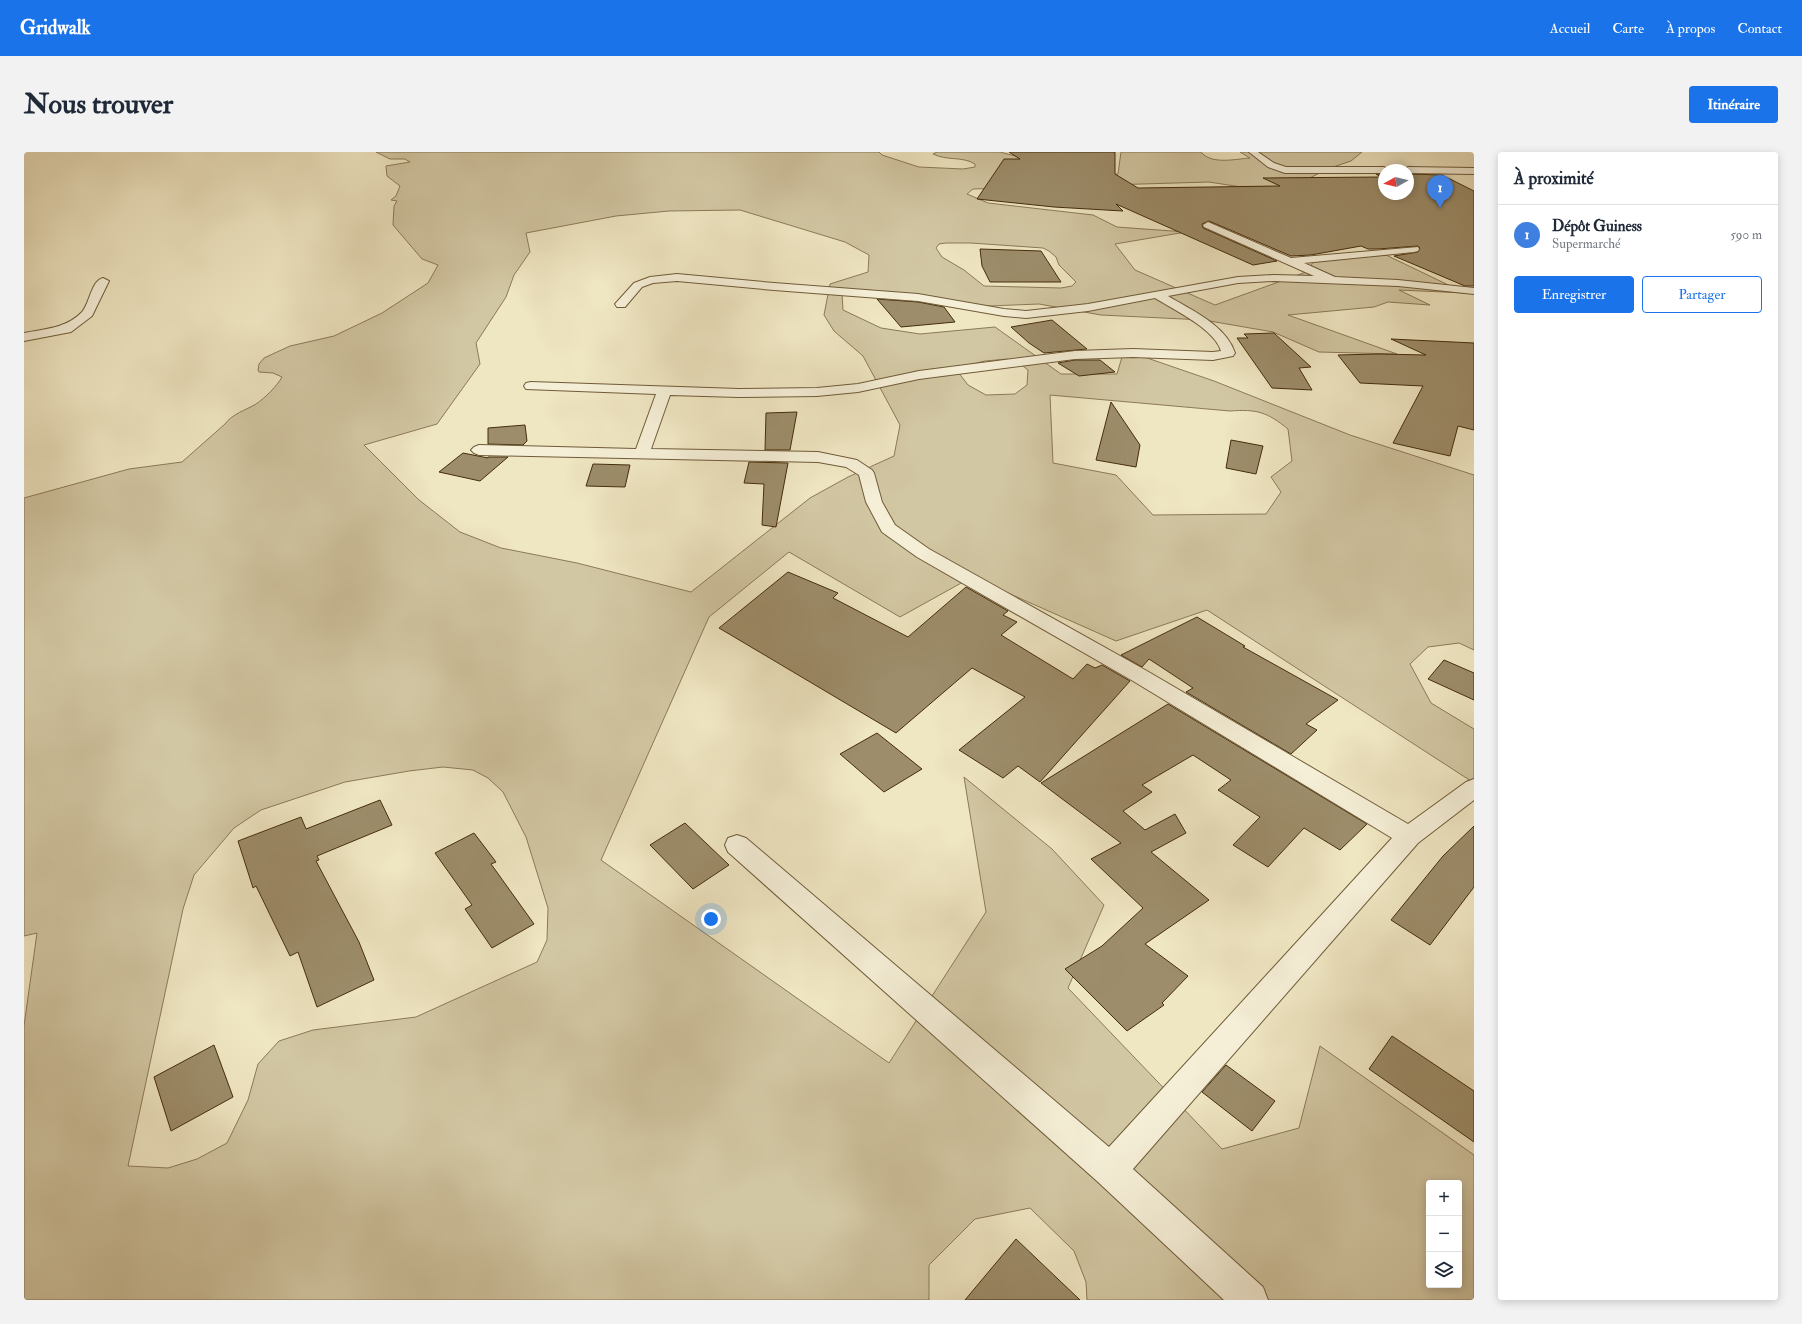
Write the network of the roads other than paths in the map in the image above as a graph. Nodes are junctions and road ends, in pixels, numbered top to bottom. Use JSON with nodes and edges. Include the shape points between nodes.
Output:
{"nodes":[{"id":1,"x":1253,"y":152,"type":"edge"},
{"id":2,"x":1378,"y":170,"type":"edge"},
{"id":3,"x":1414,"y":170,"type":"edge"},
{"id":4,"x":1474,"y":171,"type":"edge"},
{"id":5,"x":1208,"y":225,"type":"dead end"},
{"id":6,"x":1414,"y":249,"type":"dead end"},
{"id":7,"x":1291,"y":261,"type":"junction"},
{"id":8,"x":1333,"y":280,"type":"junction"},
{"id":9,"x":103,"y":281,"type":"dead end"},
{"id":10,"x":1474,"y":291,"type":"edge"},
{"id":11,"x":1156,"y":294,"type":"junction"},
{"id":12,"x":621,"y":304,"type":"dead end"},
{"id":13,"x":24,"y":337,"type":"edge"},
{"id":14,"x":531,"y":386,"type":"dead end"},
{"id":15,"x":664,"y":391,"type":"junction"},
{"id":16,"x":479,"y":450,"type":"dead end"},
{"id":17,"x":642,"y":454,"type":"junction"},
{"id":18,"x":1474,"y":788,"type":"edge"},
{"id":19,"x":1409,"y":836,"type":"junction"},
{"id":20,"x":738,"y":844,"type":"dead end"},
{"id":21,"x":1110,"y":1170,"type":"junction"},
{"id":22,"x":1250,"y":1300,"type":"edge"}],
"edges":[{"from":1,"to":2,"type":"street","via":[[1271,165],[1284,170]]},
{"from":3,"to":4,"type":"street"},
{"from":5,"to":7,"type":"street"},
{"from":6,"to":7,"type":"street"},
{"from":7,"to":8,"type":"street"},
{"from":8,"to":10,"type":"street","via":[[1398,283]]},
{"from":8,"to":11,"type":"street","via":[[1241,280]]},
{"from":9,"to":13,"type":"street","via":[[88,313],[67,329]]},
{"from":11,"to":12,"type":"street","via":[[1036,314],[1007,313],[922,298],[694,278],[668,278],[637,286]]},
{"from":11,"to":15,"type":"street","via":[[1219,336],[1228,347],[1228,353],[1212,356],[1133,353],[1075,355],[919,375],[858,388],[818,392]]},
{"from":14,"to":15,"type":"street"},
{"from":15,"to":17,"type":"street"},
{"from":16,"to":17,"type":"street"},
{"from":17,"to":19,"type":"street","via":[[818,457],[851,463],[866,473],[874,502],[888,528],[923,553],[1140,676]]},
{"from":18,"to":19,"type":"street"},
{"from":19,"to":21,"type":"street"},
{"from":20,"to":21,"type":"street"},
{"from":21,"to":22,"type":"street"}]}
